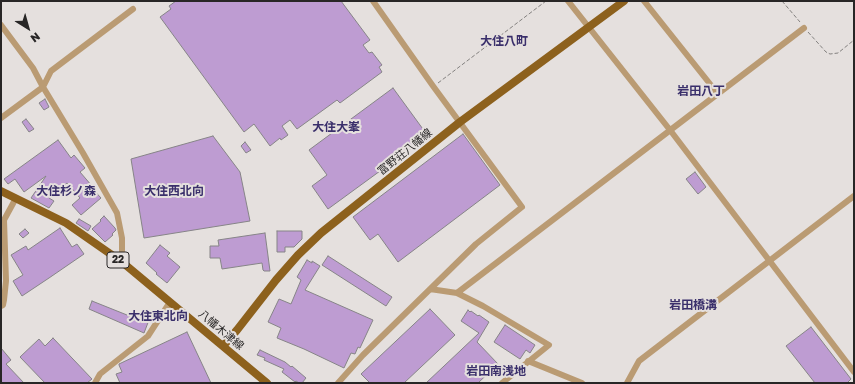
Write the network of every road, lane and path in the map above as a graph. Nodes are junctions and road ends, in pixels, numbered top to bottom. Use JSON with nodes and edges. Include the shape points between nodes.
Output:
{"nodes":[{"id":1,"x":373,"y":1,"type":"edge"},
{"id":2,"x":546,"y":1,"type":"edge"},
{"id":3,"x":568,"y":1,"type":"edge"},
{"id":4,"x":624,"y":1,"type":"edge"},
{"id":5,"x":644,"y":1,"type":"edge"},
{"id":6,"x":782,"y":1,"type":"edge"},
{"id":7,"x":133,"y":9,"type":"dead end"},
{"id":8,"x":1,"y":25,"type":"edge"},
{"id":9,"x":588,"y":27,"type":"junction"},
{"id":10,"x":804,"y":28,"type":"junction"},
{"id":11,"x":854,"y":40,"type":"edge"},
{"id":12,"x":433,"y":86,"type":"junction"},
{"id":13,"x":43,"y":87,"type":"junction"},
{"id":14,"x":718,"y":94,"type":"junction"},
{"id":15,"x":1,"y":118,"type":"edge"},
{"id":16,"x":460,"y":122,"type":"junction"},
{"id":17,"x":670,"y":130,"type":"junction"},
{"id":18,"x":1,"y":191,"type":"edge"},
{"id":19,"x":854,"y":196,"type":"edge"},
{"id":20,"x":16,"y":198,"type":"junction"},
{"id":21,"x":769,"y":261,"type":"junction"},
{"id":22,"x":122,"y":262,"type":"junction"},
{"id":23,"x":430,"y":289,"type":"junction"},
{"id":24,"x":457,"y":293,"type":"junction"},
{"id":25,"x":170,"y":302,"type":"junction"},
{"id":26,"x":1,"y":306,"type":"edge"},
{"id":27,"x":223,"y":346,"type":"junction"},
{"id":28,"x":528,"y":361,"type":"junction"},
{"id":29,"x":854,"y":372,"type":"edge"},
{"id":30,"x":95,"y":383,"type":"edge"},
{"id":31,"x":267,"y":383,"type":"edge"},
{"id":32,"x":338,"y":383,"type":"edge"},
{"id":33,"x":502,"y":383,"type":"edge"},
{"id":34,"x":582,"y":383,"type":"edge"},
{"id":35,"x":627,"y":383,"type":"edge"}],
"edges":[{"from":1,"to":12,"type":"street"},
{"from":2,"to":12,"type":"path"},
{"from":3,"to":9,"type":"street"},
{"from":4,"to":9,"type":"main road","name":"富野荘八幡線"},
{"from":5,"to":14,"type":"street"},
{"from":6,"to":10,"type":"path"},
{"from":7,"to":13,"type":"street","via":[[51,71]]},
{"from":8,"to":13,"type":"street","via":[[33,68]]},
{"from":9,"to":16,"type":"main road","name":"富野荘八幡線"},
{"from":9,"to":17,"type":"street"},
{"from":10,"to":11,"type":"path","via":[[830,54],[838,53]]},
{"from":10,"to":14,"type":"street"},
{"from":12,"to":16,"type":"street"},
{"from":13,"to":15,"type":"street"},
{"from":13,"to":22,"type":"street","via":[[117,214],[122,238]]},
{"from":14,"to":17,"type":"street"},
{"from":16,"to":23,"type":"street","via":[[522,207],[476,244]]},
{"from":16,"to":27,"type":"main road","name":"富野荘八幡線","via":[[321,233],[276,280]]},
{"from":17,"to":21,"type":"street"},
{"from":17,"to":24,"type":"street"},
{"from":18,"to":20,"type":"main road","name":"八幡木津線","number":"22"},
{"from":19,"to":21,"type":"street"},
{"from":20,"to":22,"type":"main road","name":"八幡木津線","number":"22","via":[[66,223]]},
{"from":20,"to":26,"type":"street","via":[[4,220],[6,281]]},
{"from":21,"to":29,"type":"street"},
{"from":21,"to":35,"type":"street","via":[[639,361]]},
{"from":22,"to":25,"type":"main road","name":"八幡木津線","number":"22"},
{"from":23,"to":24,"type":"street"},
{"from":23,"to":32,"type":"street"},
{"from":24,"to":28,"type":"street","via":[[549,345]]},
{"from":25,"to":27,"type":"main road","name":"八幡木津線","number":"22"},
{"from":25,"to":30,"type":"street","via":[[148,336],[100,374]]},
{"from":27,"to":31,"type":"main road","name":"八幡木津線","number":"22"},
{"from":28,"to":33,"type":"street"},
{"from":28,"to":34,"type":"street"}]}
